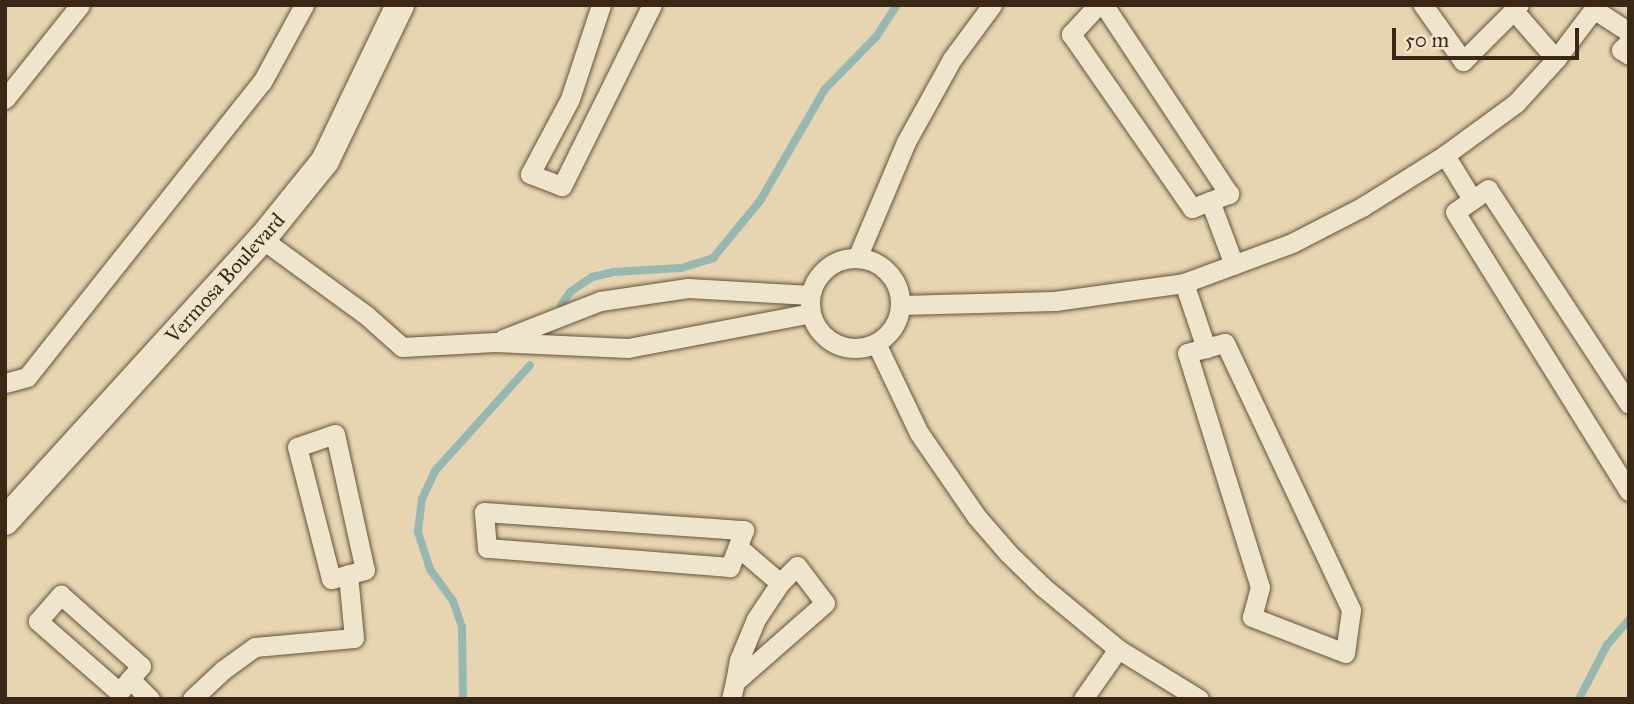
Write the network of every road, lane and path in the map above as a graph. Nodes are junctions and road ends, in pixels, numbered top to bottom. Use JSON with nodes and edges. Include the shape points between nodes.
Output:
{"nodes":[{"id":1,"x":80,"y":5,"type":"edge"},
{"id":2,"x":304,"y":5,"type":"edge"},
{"id":3,"x":400,"y":5,"type":"edge"},
{"id":4,"x":601,"y":5,"type":"edge"},
{"id":5,"x":652,"y":5,"type":"edge"},
{"id":6,"x":992,"y":5,"type":"edge"},
{"id":7,"x":1098,"y":5,"type":"edge"},
{"id":8,"x":1104,"y":5,"type":"edge"},
{"id":9,"x":1423,"y":5,"type":"edge"},
{"id":10,"x":1596,"y":7,"type":"edge"},
{"id":11,"x":1517,"y":8,"type":"edge"},
{"id":12,"x":1629,"y":32,"type":"edge"},
{"id":13,"x":1629,"y":41,"type":"edge"},
{"id":14,"x":1629,"y":55,"type":"edge"},
{"id":15,"x":1556,"y":59,"type":"junction"},
{"id":16,"x":5,"y":99,"type":"edge"},
{"id":17,"x":1445,"y":155,"type":"junction"},
{"id":18,"x":1472,"y":199,"type":"junction"},
{"id":19,"x":1210,"y":201,"type":"junction"},
{"id":20,"x":262,"y":239,"type":"junction"},
{"id":21,"x":857,"y":258,"type":"junction"},
{"id":22,"x":1234,"y":265,"type":"junction"},
{"id":23,"x":1184,"y":283,"type":"junction"},
{"id":24,"x":810,"y":304,"type":"junction"},
{"id":25,"x":900,"y":306,"type":"junction"},
{"id":26,"x":495,"y":342,"type":"junction"},
{"id":27,"x":876,"y":344,"type":"junction"},
{"id":28,"x":1206,"y":348,"type":"junction"},
{"id":29,"x":5,"y":383,"type":"edge"},
{"id":30,"x":1629,"y":404,"type":"edge"},
{"id":31,"x":1629,"y":491,"type":"edge"},
{"id":32,"x":5,"y":521,"type":"edge"},
{"id":33,"x":737,"y":547,"type":"junction"},
{"id":34,"x":348,"y":575,"type":"junction"},
{"id":35,"x":780,"y":583,"type":"junction"},
{"id":36,"x":1118,"y":649,"type":"junction"},
{"id":37,"x":130,"y":679,"type":"junction"},
{"id":38,"x":733,"y":690,"type":"edge"},
{"id":39,"x":150,"y":699,"type":"edge"},
{"id":40,"x":192,"y":699,"type":"edge"},
{"id":41,"x":1083,"y":699,"type":"edge"},
{"id":42,"x":1199,"y":699,"type":"edge"}],
"edges":[{"from":1,"to":16,"type":"street"},
{"from":2,"to":29,"type":"street","via":[[262,82],[27,377]]},
{"from":3,"to":20,"type":"main road","name":"Vermosa Boulevard","via":[[325,161]]},
{"from":4,"to":5,"type":"street","via":[[570,99],[530,174],[562,186]]},
{"from":6,"to":21,"type":"street","via":[[952,59],[906,142]]},
{"from":7,"to":19,"type":"street","via":[[1071,34],[1192,208]]},
{"from":8,"to":19,"type":"street","via":[[1229,194]]},
{"from":9,"to":11,"type":"street","via":[[1463,61]]},
{"from":10,"to":12,"type":"street"},
{"from":10,"to":15,"type":"street"},
{"from":11,"to":15,"type":"street"},
{"from":13,"to":14,"type":"street","via":[[1621,50]]},
{"from":15,"to":17,"type":"street","via":[[1516,103]]},
{"from":17,"to":18,"type":"street"},
{"from":17,"to":22,"type":"street","via":[[1362,207],[1292,243]]},
{"from":18,"to":30,"type":"street","via":[[1488,189]]},
{"from":18,"to":31,"type":"street","via":[[1455,212]]},
{"from":19,"to":22,"type":"street"},
{"from":20,"to":26,"type":"street","via":[[402,347]]},
{"from":20,"to":32,"type":"main road","name":"Vermosa Boulevard"},
{"from":21,"to":24,"type":"street","via":[[832,264],[814,283]]},
{"from":21,"to":25,"type":"street","via":[[871,261],[888,274]]},
{"from":22,"to":23,"type":"street"},
{"from":23,"to":25,"type":"street","via":[[1055,302]]},
{"from":23,"to":28,"type":"street"},
{"from":24,"to":26,"type":"street","via":[[628,348]]},
{"from":24,"to":26,"type":"street","via":[[688,288],[600,300]]},
{"from":24,"to":27,"type":"street","via":[[824,337],[836,345],[849,349]]},
{"from":25,"to":27,"type":"street","via":[[897,321]]},
{"from":27,"to":36,"type":"street","via":[[919,433],[976,516],[1043,587]]},
{"from":28,"to":28,"type":"street","via":[[1187,353],[1260,587],[1252,617],[1345,653],[1351,610],[1225,343]]},
{"from":33,"to":33,"type":"street","via":[[730,567],[487,548],[484,512],[744,530]]},
{"from":33,"to":35,"type":"street"},
{"from":34,"to":34,"type":"street","via":[[365,570],[335,434],[297,447],[331,579]]},
{"from":34,"to":40,"type":"street","via":[[354,638],[255,647]]},
{"from":35,"to":38,"type":"street","via":[[747,639]]},
{"from":35,"to":38,"type":"street","via":[[797,566],[825,603]]},
{"from":36,"to":41,"type":"street"},
{"from":36,"to":42,"type":"street"},
{"from":37,"to":37,"type":"street","via":[[119,691],[38,621],[61,595],[141,666]]},
{"from":37,"to":39,"type":"street"}]}
